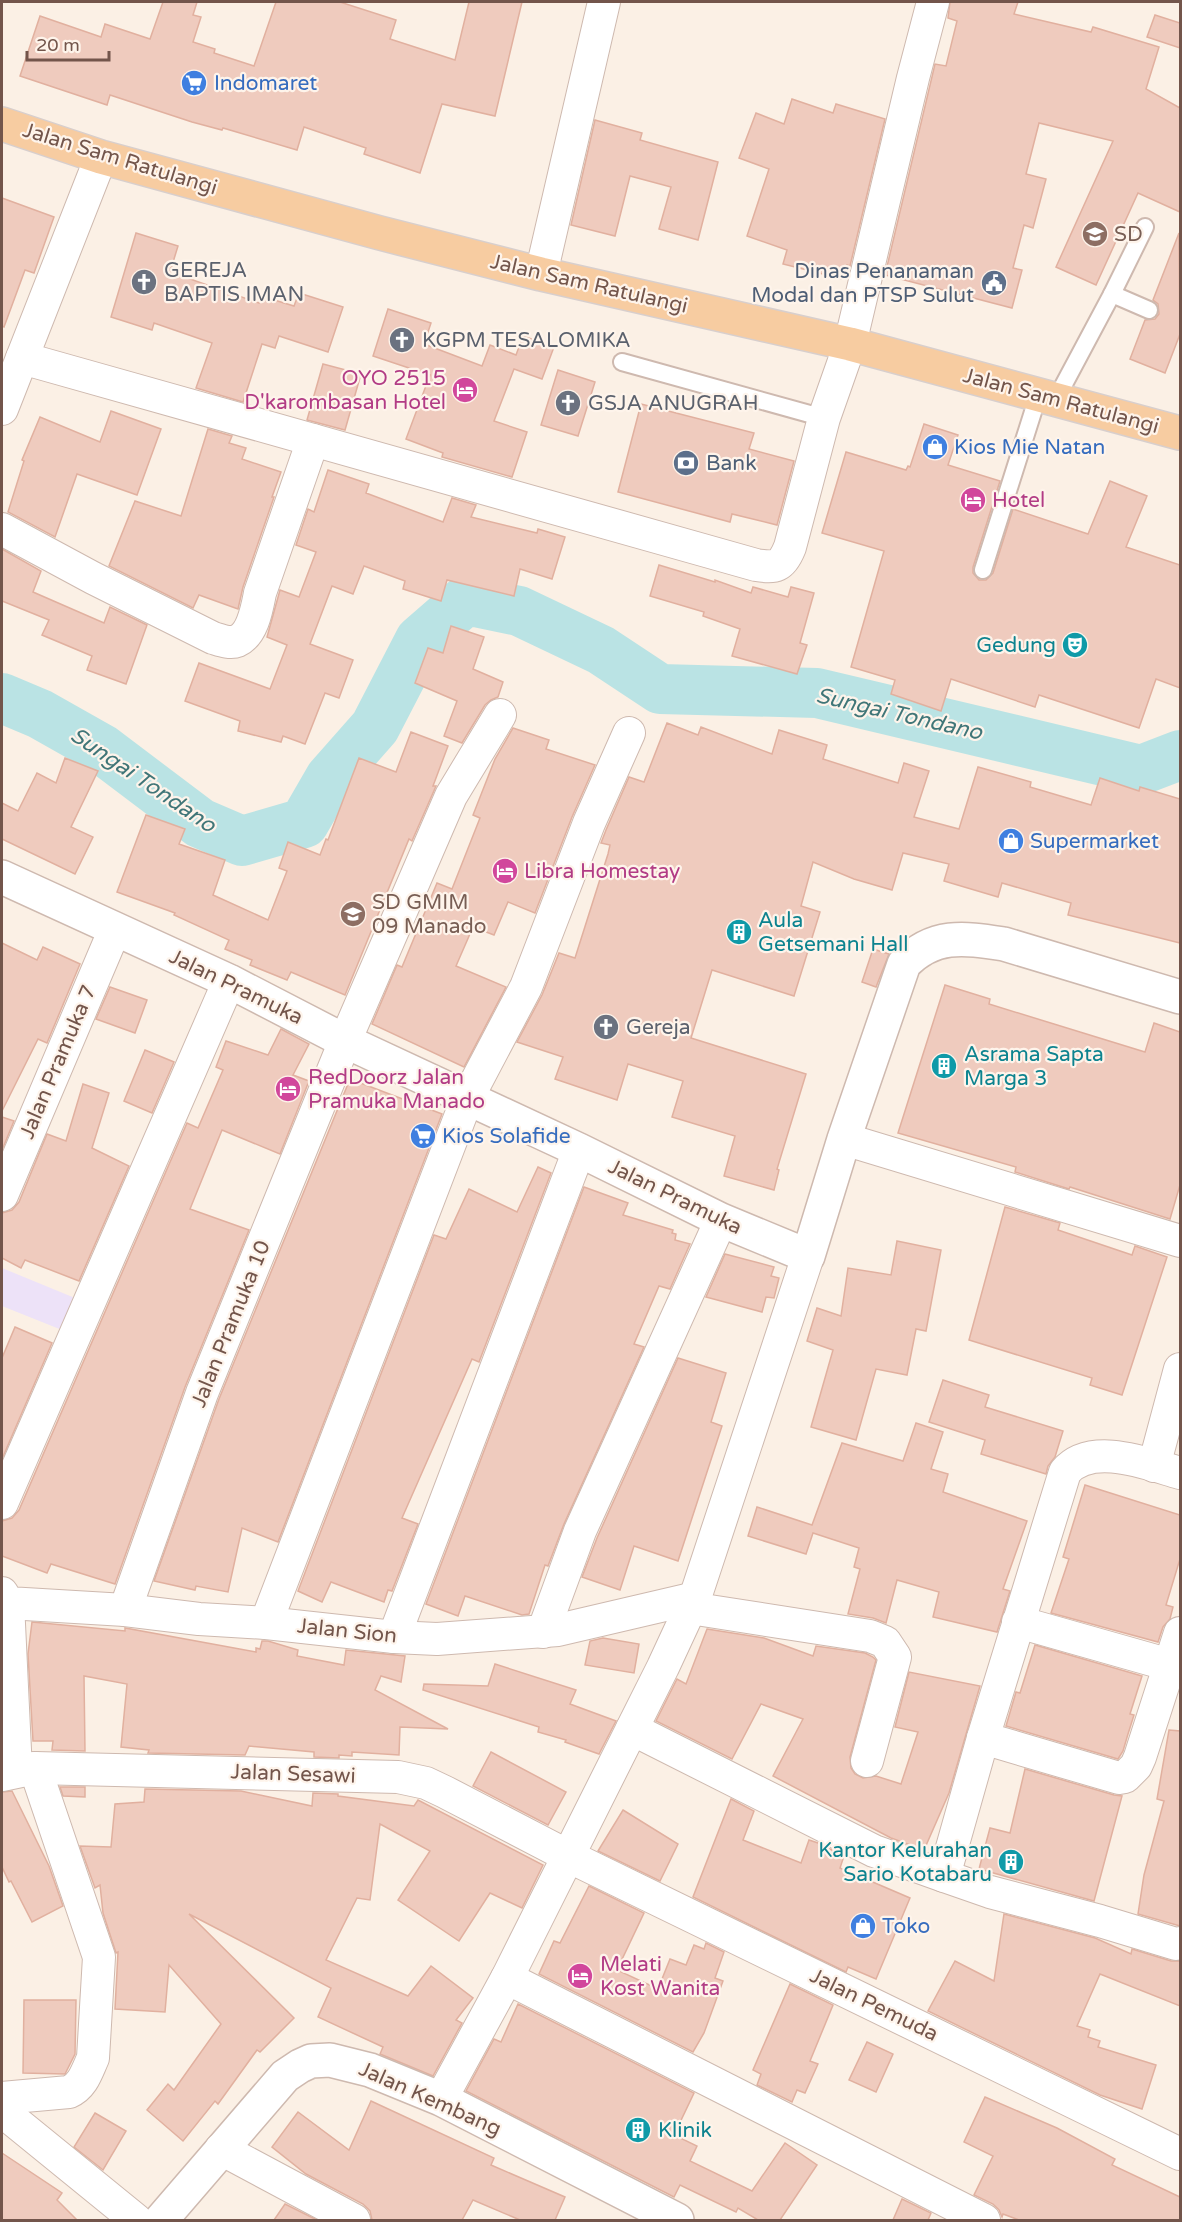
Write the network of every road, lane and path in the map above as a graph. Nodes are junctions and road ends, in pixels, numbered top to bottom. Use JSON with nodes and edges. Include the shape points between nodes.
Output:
{"nodes":[{"id":1,"x":604,"y":2,"type":"edge"},
{"id":2,"x":933,"y":2,"type":"edge"},
{"id":3,"x":2,"y":124,"type":"edge"},
{"id":4,"x":101,"y":157,"type":"junction"},
{"id":5,"x":1144,"y":227,"type":"dead end"},
{"id":6,"x":541,"y":274,"type":"junction"},
{"id":7,"x":1112,"y":294,"type":"junction"},
{"id":8,"x":1149,"y":310,"type":"dead end"},
{"id":9,"x":850,"y":344,"type":"junction"},
{"id":10,"x":22,"y":358,"type":"junction"},
{"id":11,"x":622,"y":362,"type":"dead end"},
{"id":12,"x":1046,"y":398,"type":"junction"},
{"id":13,"x":2,"y":409,"type":"edge"},
{"id":14,"x":824,"y":418,"type":"junction"},
{"id":15,"x":1180,"y":433,"type":"edge"},
{"id":16,"x":313,"y":440,"type":"junction"},
{"id":17,"x":2,"y":529,"type":"edge"},
{"id":18,"x":983,"y":570,"type":"dead end"},
{"id":19,"x":500,"y":716,"type":"dead end"},
{"id":20,"x":629,"y":733,"type":"dead end"},
{"id":21,"x":2,"y":877,"type":"edge"},
{"id":22,"x":115,"y":929,"type":"junction"},
{"id":23,"x":229,"y":981,"type":"junction"},
{"id":24,"x":1180,"y":997,"type":"edge"},
{"id":25,"x":345,"y":1041,"type":"junction"},
{"id":26,"x":467,"y":1099,"type":"junction"},
{"id":27,"x":843,"y":1139,"type":"junction"},
{"id":28,"x":579,"y":1150,"type":"junction"},
{"id":29,"x":2,"y":1195,"type":"edge"},
{"id":30,"x":721,"y":1220,"type":"junction"},
{"id":31,"x":1180,"y":1241,"type":"edge"},
{"id":32,"x":808,"y":1256,"type":"junction"},
{"id":33,"x":1180,"y":1369,"type":"edge"},
{"id":34,"x":1167,"y":1469,"type":"edge"},
{"id":35,"x":2,"y":1503,"type":"edge"},
{"id":36,"x":5,"y":1598,"type":"edge"},
{"id":37,"x":692,"y":1603,"type":"junction"},
{"id":38,"x":125,"y":1610,"type":"junction"},
{"id":39,"x":1018,"y":1622,"type":"junction"},
{"id":40,"x":266,"y":1623,"type":"junction"},
{"id":41,"x":543,"y":1632,"type":"junction"},
{"id":42,"x":1180,"y":1633,"type":"edge"},
{"id":43,"x":394,"y":1637,"type":"junction"},
{"id":44,"x":1170,"y":1665,"type":"junction"},
{"id":45,"x":632,"y":1729,"type":"junction"},
{"id":46,"x":982,"y":1738,"type":"junction"},
{"id":47,"x":867,"y":1761,"type":"dead end"},
{"id":48,"x":18,"y":1771,"type":"edge"},
{"id":49,"x":568,"y":1856,"type":"junction"},
{"id":50,"x":944,"y":1876,"type":"junction"},
{"id":51,"x":1180,"y":1943,"type":"edge"},
{"id":52,"x":507,"y":1978,"type":"junction"},
{"id":53,"x":2,"y":2098,"type":"edge"},
{"id":54,"x":441,"y":2100,"type":"junction"},
{"id":55,"x":2,"y":2111,"type":"edge"},
{"id":56,"x":222,"y":2149,"type":"junction"},
{"id":57,"x":1180,"y":2154,"type":"edge"},
{"id":58,"x":136,"y":2220,"type":"edge"},
{"id":59,"x":161,"y":2220,"type":"edge"},
{"id":60,"x":354,"y":2220,"type":"edge"},
{"id":61,"x":677,"y":2220,"type":"edge"},
{"id":62,"x":984,"y":2220,"type":"edge"}],
"edges":[{"from":1,"to":6,"type":"street"},
{"from":2,"to":9,"type":"street"},
{"from":3,"to":4,"type":"main road","name":"Jalan Sam Ratulangi"},
{"from":4,"to":6,"type":"main road","name":"Jalan Sam Ratulangi"},
{"from":4,"to":10,"type":"street"},
{"from":5,"to":7,"type":"lane"},
{"from":6,"to":9,"type":"main road","name":"Jalan Sam Ratulangi"},
{"from":7,"to":8,"type":"lane"},
{"from":7,"to":12,"type":"lane"},
{"from":9,"to":12,"type":"main road","name":"Jalan Sam Ratulangi"},
{"from":9,"to":14,"type":"street"},
{"from":10,"to":13,"type":"street"},
{"from":10,"to":16,"type":"street"},
{"from":11,"to":14,"type":"lane"},
{"from":12,"to":15,"type":"main road","name":"Jalan Sam Ratulangi"},
{"from":12,"to":18,"type":"lane"},
{"from":14,"to":16,"type":"street","via":[[790,547],[785,558],[771,567]]},
{"from":16,"to":17,"type":"street","via":[[254,619],[237,641],[213,638]]},
{"from":19,"to":25,"type":"street","name":"Jalan Pramuka 10","via":[[451,796]]},
{"from":20,"to":26,"type":"street","via":[[589,823],[526,987]]},
{"from":21,"to":22,"type":"street","name":"Jalan Pramuka"},
{"from":22,"to":23,"type":"street","name":"Jalan Pramuka"},
{"from":22,"to":29,"type":"street","name":"Jalan Pramuka 7"},
{"from":23,"to":25,"type":"street","name":"Jalan Pramuka"},
{"from":23,"to":35,"type":"street"},
{"from":24,"to":27,"type":"street","via":[[1004,944],[957,940],[927,945],[904,964]]},
{"from":25,"to":26,"type":"street","name":"Jalan Pramuka"},
{"from":25,"to":38,"type":"street","name":"Jalan Pramuka 10","via":[[202,1392]]},
{"from":26,"to":28,"type":"street","name":"Jalan Pramuka"},
{"from":26,"to":40,"type":"street"},
{"from":27,"to":31,"type":"street"},
{"from":27,"to":32,"type":"street"},
{"from":28,"to":30,"type":"street","name":"Jalan Pramuka"},
{"from":28,"to":43,"type":"street"},
{"from":30,"to":32,"type":"street","name":"Jalan Pramuka"},
{"from":30,"to":41,"type":"street","via":[[580,1532]]},
{"from":32,"to":37,"type":"street"},
{"from":33,"to":34,"type":"street"},
{"from":34,"to":39,"type":"street","via":[[1118,1456],[1073,1462],[1059,1488]]},
{"from":36,"to":38,"type":"street","name":"Jalan Sion"},
{"from":36,"to":48,"type":"street"},
{"from":37,"to":41,"type":"street","name":"Jalan Sion"},
{"from":37,"to":45,"type":"street"},
{"from":37,"to":47,"type":"street","via":[[885,1642],[895,1657]]},
{"from":38,"to":40,"type":"street","name":"Jalan Sion"},
{"from":39,"to":44,"type":"street"},
{"from":39,"to":46,"type":"street"},
{"from":40,"to":43,"type":"street","name":"Jalan Sion"},
{"from":41,"to":43,"type":"street","name":"Jalan Sion","via":[[437,1639]]},
{"from":42,"to":44,"type":"street"},
{"from":44,"to":46,"type":"street","via":[[1140,1757],[1125,1777]]},
{"from":45,"to":49,"type":"street"},
{"from":45,"to":50,"type":"street","via":[[874,1851]]},
{"from":46,"to":50,"type":"street"},
{"from":48,"to":49,"type":"street","name":"Jalan Sesawi","via":[[398,1777],[426,1783]]},
{"from":48,"to":53,"type":"street","via":[[99,1957],[93,2058],[77,2089]]},
{"from":49,"to":52,"type":"street"},
{"from":49,"to":57,"type":"street","name":"Jalan Pemuda"},
{"from":50,"to":51,"type":"street"},
{"from":52,"to":54,"type":"street"},
{"from":52,"to":62,"type":"street"},
{"from":54,"to":56,"type":"street","name":"Jalan Kembang","via":[[350,2064],[310,2061],[285,2076]]},
{"from":54,"to":61,"type":"street","name":"Jalan Kembang"},
{"from":55,"to":58,"type":"street"},
{"from":56,"to":59,"type":"street","name":"Jalan Kembang"},
{"from":56,"to":60,"type":"street"}]}
